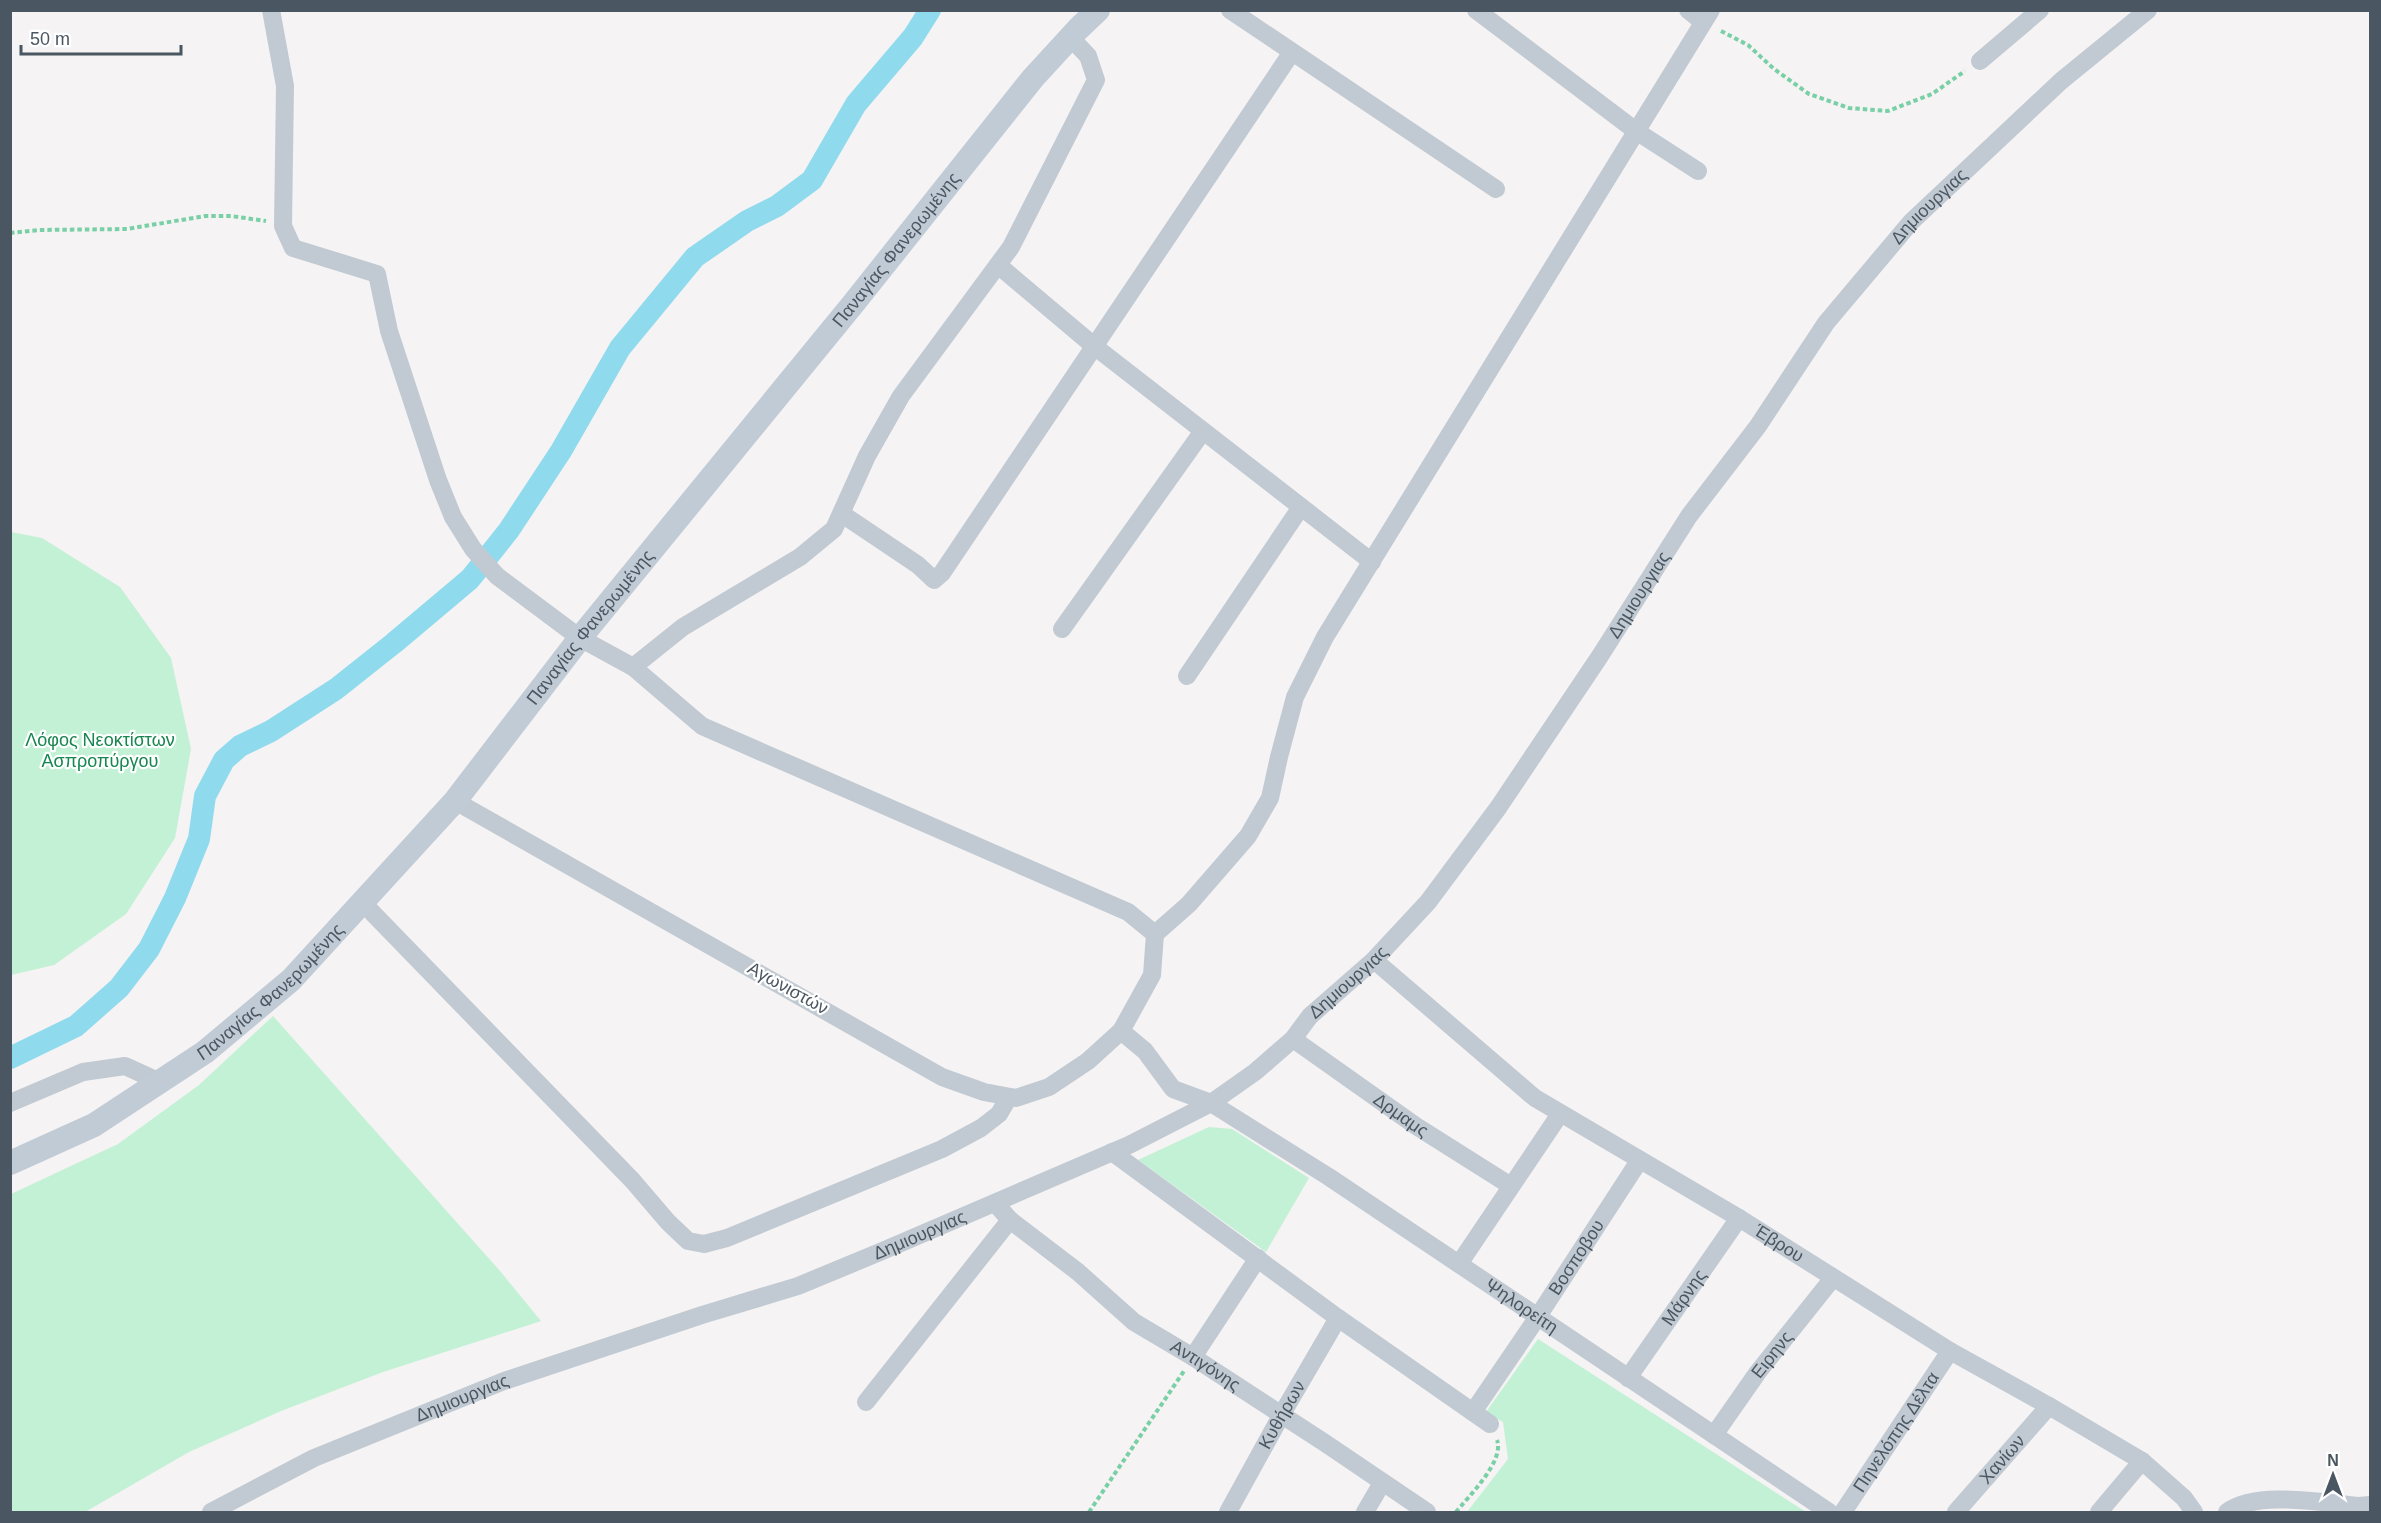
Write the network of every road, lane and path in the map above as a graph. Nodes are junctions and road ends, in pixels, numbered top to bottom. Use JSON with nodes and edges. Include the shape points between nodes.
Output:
{"nodes":[{"id":1,"x":271,"y":10,"type":"edge"},
{"id":2,"x":1098,"y":10,"type":"edge"},
{"id":3,"x":1230,"y":10,"type":"edge"},
{"id":4,"x":1476,"y":10,"type":"edge"},
{"id":5,"x":1688,"y":10,"type":"edge"},
{"id":6,"x":2040,"y":10,"type":"edge"},
{"id":7,"x":2148,"y":10,"type":"edge"},
{"id":8,"x":1707,"y":16,"type":"edge"},
{"id":9,"x":1071,"y":37,"type":"junction"},
{"id":10,"x":1292,"y":52,"type":"junction"},
{"id":11,"x":1980,"y":61,"type":"joint"},
{"id":12,"x":1636,"y":131,"type":"junction"},
{"id":13,"x":1698,"y":171,"type":"dead end"},
{"id":14,"x":1496,"y":189,"type":"dead end"},
{"id":15,"x":283,"y":225,"type":"junction"},
{"id":16,"x":10,"y":233,"type":"edge"},
{"id":17,"x":998,"y":265,"type":"junction"},
{"id":18,"x":1094,"y":346,"type":"junction"},
{"id":19,"x":1203,"y":431,"type":"junction"},
{"id":20,"x":1301,"y":507,"type":"junction"},
{"id":21,"x":842,"y":514,"type":"junction"},
{"id":22,"x":1372,"y":562,"type":"junction"},
{"id":23,"x":1062,"y":629,"type":"dead end"},
{"id":24,"x":580,"y":638,"type":"junction"},
{"id":25,"x":633,"y":667,"type":"junction"},
{"id":26,"x":1187,"y":676,"type":"dead end"},
{"id":27,"x":455,"y":801,"type":"junction"},
{"id":28,"x":362,"y":902,"type":"junction"},
{"id":29,"x":1155,"y":934,"type":"junction"},
{"id":30,"x":1374,"y":960,"type":"junction"},
{"id":31,"x":1121,"y":1031,"type":"junction"},
{"id":32,"x":1293,"y":1039,"type":"junction"},
{"id":33,"x":160,"y":1082,"type":"junction"},
{"id":34,"x":1009,"y":1097,"type":"junction"},
{"id":35,"x":10,"y":1103,"type":"edge"},
{"id":36,"x":1211,"y":1103,"type":"junction"},
{"id":37,"x":1560,"y":1114,"type":"junction"},
{"id":38,"x":1112,"y":1152,"type":"junction"},
{"id":39,"x":1639,"y":1161,"type":"junction"},
{"id":40,"x":10,"y":1163,"type":"edge"},
{"id":41,"x":1512,"y":1186,"type":"junction"},
{"id":42,"x":995,"y":1203,"type":"junction"},
{"id":43,"x":1739,"y":1218,"type":"junction"},
{"id":44,"x":1010,"y":1220,"type":"junction"},
{"id":45,"x":1258,"y":1258,"type":"junction"},
{"id":46,"x":1458,"y":1264,"type":"junction"},
{"id":47,"x":1833,"y":1278,"type":"junction"},
{"id":48,"x":1338,"y":1318,"type":"junction"},
{"id":49,"x":1537,"y":1318,"type":"junction"},
{"id":50,"x":1950,"y":1351,"type":"junction"},
{"id":51,"x":1193,"y":1357,"type":"junction"},
{"id":52,"x":1628,"y":1378,"type":"junction"},
{"id":53,"x":867,"y":1402,"type":"dead end"},
{"id":54,"x":2049,"y":1406,"type":"junction"},
{"id":55,"x":1473,"y":1412,"type":"junction"},
{"id":56,"x":1282,"y":1414,"type":"junction"},
{"id":57,"x":1490,"y":1424,"type":"joint"},
{"id":58,"x":1714,"y":1435,"type":"junction"},
{"id":59,"x":2142,"y":1461,"type":"junction"},
{"id":60,"x":1382,"y":1483,"type":"junction"},
{"id":61,"x":2361,"y":1508,"type":"edge"},
{"id":62,"x":211,"y":1512,"type":"edge"},
{"id":63,"x":1089,"y":1512,"type":"edge"},
{"id":64,"x":1228,"y":1512,"type":"edge"},
{"id":65,"x":1365,"y":1512,"type":"edge"},
{"id":66,"x":1427,"y":1512,"type":"edge"},
{"id":67,"x":1456,"y":1512,"type":"edge"},
{"id":68,"x":1829,"y":1512,"type":"edge"},
{"id":69,"x":1843,"y":1512,"type":"edge"},
{"id":70,"x":1956,"y":1512,"type":"edge"},
{"id":71,"x":2099,"y":1512,"type":"edge"},
{"id":72,"x":2194,"y":1512,"type":"edge"},
{"id":73,"x":2227,"y":1512,"type":"edge"}],
"edges":[{"from":1,"to":15,"type":"street","via":[[285,86]]},
{"from":2,"to":9,"type":"main road","name":"Παναγίας Φανερωμένης"},
{"from":3,"to":10,"type":"street"},
{"from":4,"to":12,"type":"street"},
{"from":5,"to":8,"type":"street"},
{"from":6,"to":11,"type":"street"},
{"from":7,"to":30,"type":"street","name":"Δημιουργιας","via":[[2061,81],[1911,222],[1826,323],[1758,426],[1689,516],[1498,808],[1428,902]]},
{"from":8,"to":11,"type":"path","via":[[1809,94],[1849,108],[1888,111],[1932,94]]},
{"from":8,"to":12,"type":"street"},
{"from":9,"to":17,"type":"street","via":[[1088,56],[1096,81],[1011,247]]},
{"from":9,"to":24,"type":"main road","name":"Παναγίας Φανερωμένης","via":[[1033,78]]},
{"from":10,"to":14,"type":"street"},
{"from":10,"to":18,"type":"street"},
{"from":12,"to":13,"type":"street"},
{"from":12,"to":22,"type":"street"},
{"from":15,"to":16,"type":"path","via":[[205,216],[127,229]]},
{"from":15,"to":24,"type":"street","via":[[293,248],[377,274],[389,331],[453,517],[496,576]]},
{"from":17,"to":18,"type":"street"},
{"from":17,"to":21,"type":"street","via":[[901,396],[867,456]]},
{"from":18,"to":19,"type":"street"},
{"from":18,"to":21,"type":"street","via":[[934,580]]},
{"from":19,"to":20,"type":"street"},
{"from":19,"to":23,"type":"street"},
{"from":20,"to":22,"type":"street"},
{"from":20,"to":26,"type":"street"},
{"from":21,"to":25,"type":"street","via":[[834,529],[800,557],[683,627]]},
{"from":22,"to":29,"type":"street","via":[[1325,637],[1295,697],[1270,798],[1254,827],[1189,904]]},
{"from":24,"to":25,"type":"street"},
{"from":24,"to":27,"type":"main road","name":"Παναγίας Φανερωμένης"},
{"from":25,"to":29,"type":"street","via":[[702,726],[1128,912]]},
{"from":27,"to":28,"type":"main road","name":"Παναγίας Φανερωμένης"},
{"from":27,"to":34,"type":"street","name":"Αγωνιστών","via":[[942,1077]]},
{"from":28,"to":33,"type":"main road","name":"Παναγίας Φανερωμένης","via":[[291,981],[205,1052]]},
{"from":28,"to":34,"type":"street","via":[[688,1241],[704,1245],[727,1238],[942,1149],[981,1128],[999,1114]]},
{"from":29,"to":31,"type":"street","name":"Αγωνιστών","via":[[1152,975]]},
{"from":30,"to":32,"type":"street","name":"Δημιουργιας","via":[[1310,1016]]},
{"from":30,"to":37,"type":"street","name":"Έβρου","via":[[1500,1070]]},
{"from":31,"to":34,"type":"street","name":"Αγωνιστών","via":[[1088,1061],[1049,1087]]},
{"from":31,"to":36,"type":"street","name":"Ψηλορείτη","via":[[1145,1051],[1173,1089]]},
{"from":32,"to":36,"type":"street","name":"Δημιουργιας"},
{"from":32,"to":41,"type":"street","name":"Δρμαμς","via":[[1416,1126]]},
{"from":33,"to":35,"type":"street","via":[[124,1066],[83,1072]]},
{"from":33,"to":40,"type":"main road","name":"Παναγίας Φανερωμένης","via":[[94,1125]]},
{"from":36,"to":38,"type":"street","name":"Δημιουργιας"},
{"from":36,"to":46,"type":"street","name":"Ψηλορείτη"},
{"from":37,"to":39,"type":"street","name":"Έβρου"},
{"from":37,"to":41,"type":"street"},
{"from":38,"to":42,"type":"street","name":"Δημιουργιας"},
{"from":38,"to":45,"type":"street"},
{"from":39,"to":43,"type":"street","name":"Έβρου"},
{"from":39,"to":49,"type":"street","name":"Βοσποβου"},
{"from":41,"to":46,"type":"street"},
{"from":42,"to":44,"type":"street","name":"Αντιγόνης"},
{"from":42,"to":62,"type":"street","name":"Δημιουργιας","via":[[798,1286],[504,1381],[314,1458]]},
{"from":43,"to":47,"type":"street","name":"Έβρου"},
{"from":43,"to":52,"type":"street","name":"Μάρνης"},
{"from":44,"to":51,"type":"street","name":"Αντιγόνης","via":[[1078,1272],[1134,1322]]},
{"from":44,"to":53,"type":"street"},
{"from":45,"to":48,"type":"street"},
{"from":45,"to":51,"type":"street"},
{"from":46,"to":49,"type":"street","name":"Ψηλορείτη"},
{"from":47,"to":50,"type":"street","name":"Έβρου"},
{"from":47,"to":58,"type":"street","name":"Ειρηνς"},
{"from":48,"to":55,"type":"street"},
{"from":48,"to":56,"type":"street","name":"Κυθήρων"},
{"from":49,"to":52,"type":"street","name":"Ψηλορείτη"},
{"from":49,"to":55,"type":"street","name":"Βοσποβου"},
{"from":50,"to":54,"type":"street","name":"Έβρου"},
{"from":50,"to":69,"type":"street","name":"Πηνελόπης Δέλτα"},
{"from":51,"to":56,"type":"street","name":"Αντιγόνης"},
{"from":51,"to":63,"type":"path"},
{"from":52,"to":58,"type":"street","name":"Ψηλορείτη"},
{"from":54,"to":59,"type":"street","name":"Έβρου"},
{"from":54,"to":70,"type":"street","name":"Χανίων"},
{"from":55,"to":57,"type":"street"},
{"from":56,"to":60,"type":"street","name":"Αντιγόνης"},
{"from":56,"to":64,"type":"street","name":"Κυθήρων"},
{"from":57,"to":67,"type":"path","via":[[1499,1444],[1492,1468]]},
{"from":58,"to":68,"type":"street","name":"Ψηλορείτη"},
{"from":59,"to":71,"type":"street"},
{"from":59,"to":72,"type":"street","name":"Έβρου"},
{"from":60,"to":65,"type":"street"},
{"from":60,"to":66,"type":"street","name":"Αντιγόνης"},
{"from":61,"to":73,"type":"street","via":[[2264,1499]]}]}
